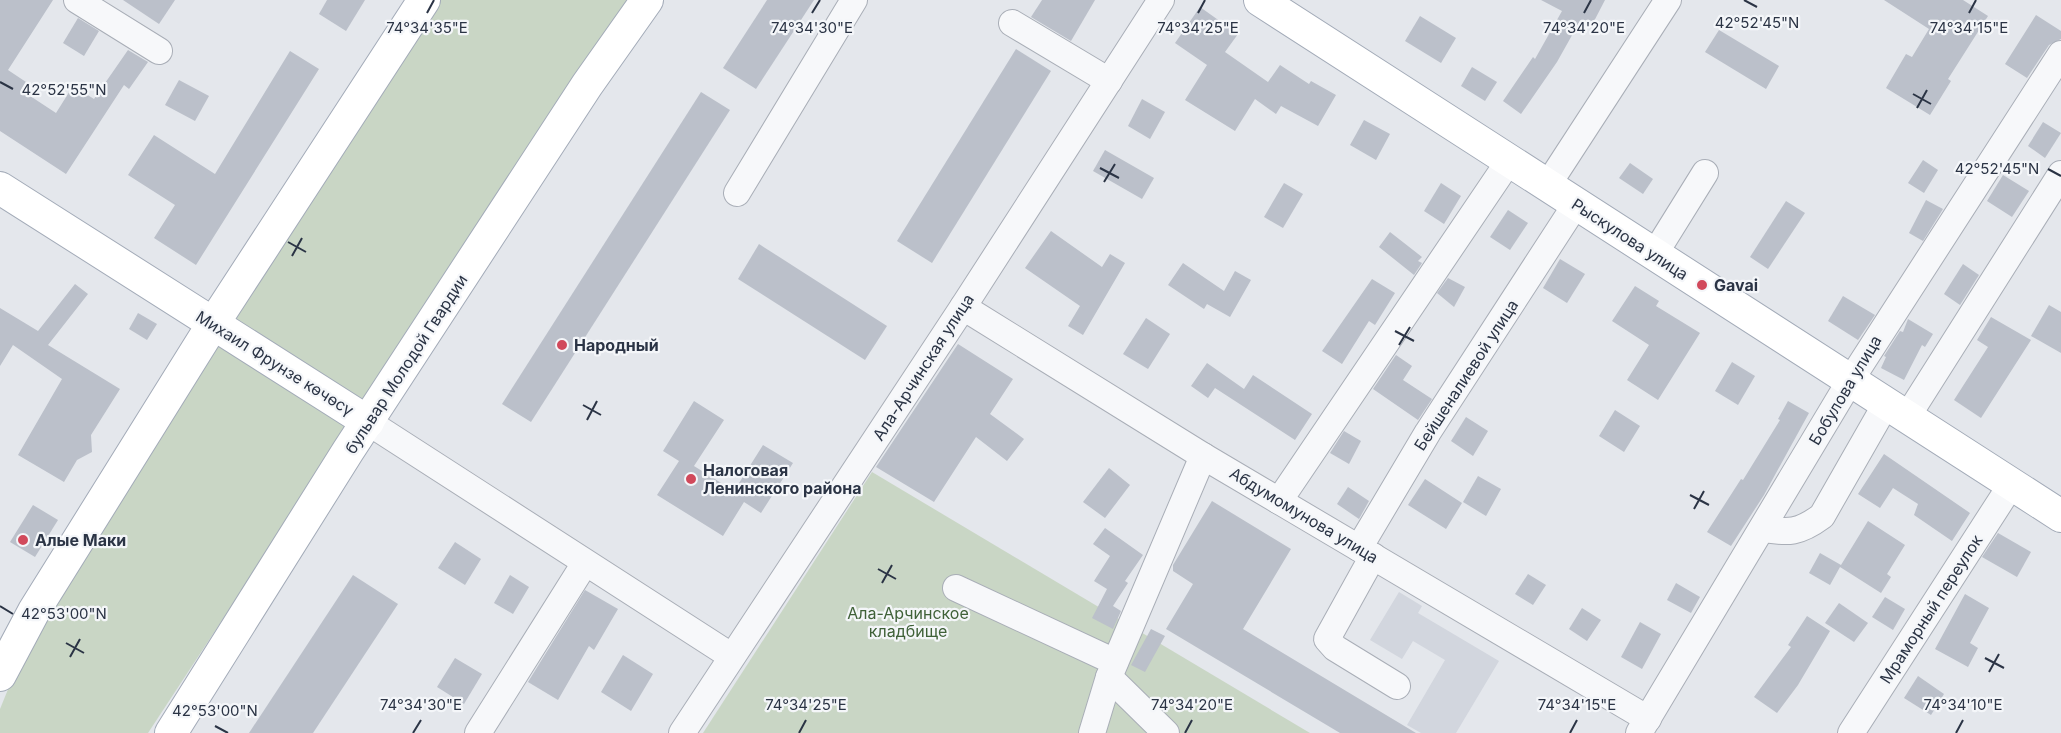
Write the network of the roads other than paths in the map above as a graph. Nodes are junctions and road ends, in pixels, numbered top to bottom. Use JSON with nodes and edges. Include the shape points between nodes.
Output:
{"nodes":[{"id":1,"x":77,"y":0,"type":"edge"},
{"id":2,"x":424,"y":0,"type":"edge"},
{"id":3,"x":647,"y":0,"type":"edge"},
{"id":4,"x":854,"y":0,"type":"edge"},
{"id":5,"x":1161,"y":0,"type":"edge"},
{"id":6,"x":1260,"y":0,"type":"edge"},
{"id":7,"x":1668,"y":0,"type":"edge"},
{"id":8,"x":1012,"y":23,"type":"dead end"},
{"id":9,"x":159,"y":51,"type":"dead end"},
{"id":10,"x":2061,"y":54,"type":"edge"},
{"id":11,"x":1109,"y":81,"type":"junction"},
{"id":12,"x":1509,"y":161,"type":"junction"},
{"id":13,"x":1705,"y":173,"type":"dead end"},
{"id":14,"x":2061,"y":174,"type":"edge"},
{"id":15,"x":1546,"y":186,"type":"junction"},
{"id":16,"x":0,"y":188,"type":"edge"},
{"id":17,"x":737,"y":192,"type":"dead end"},
{"id":18,"x":1576,"y":204,"type":"junction"},
{"id":19,"x":1654,"y":255,"type":"junction"},
{"id":20,"x":963,"y":307,"type":"junction"},
{"id":21,"x":213,"y":324,"type":"junction"},
{"id":22,"x":1850,"y":381,"type":"junction"},
{"id":23,"x":1897,"y":411,"type":"junction"},
{"id":24,"x":368,"y":422,"type":"junction"},
{"id":25,"x":1203,"y":456,"type":"junction"},
{"id":26,"x":2011,"y":485,"type":"junction"},
{"id":27,"x":1279,"y":501,"type":"junction"},
{"id":28,"x":2061,"y":516,"type":"edge"},
{"id":29,"x":1762,"y":528,"type":"junction"},
{"id":30,"x":1366,"y":552,"type":"junction"},
{"id":31,"x":585,"y":563,"type":"junction"},
{"id":32,"x":956,"y":588,"type":"dead end"},
{"id":33,"x":731,"y":657,"type":"junction"},
{"id":34,"x":1112,"y":669,"type":"junction"},
{"id":35,"x":0,"y":675,"type":"edge"},
{"id":36,"x":1397,"y":686,"type":"dead end"},
{"id":37,"x":1643,"y":726,"type":"edge"},
{"id":38,"x":171,"y":733,"type":"edge"},
{"id":39,"x":478,"y":733,"type":"edge"},
{"id":40,"x":682,"y":733,"type":"edge"},
{"id":41,"x":1092,"y":733,"type":"edge"},
{"id":42,"x":1166,"y":733,"type":"edge"},
{"id":43,"x":1851,"y":733,"type":"edge"}],
"edges":[{"from":1,"to":9,"type":"street"},
{"from":2,"to":21,"type":"main road"},
{"from":3,"to":24,"type":"main road","name":"бульвар Молодой Гвардии","via":[[587,85]]},
{"from":4,"to":17,"type":"street"},
{"from":5,"to":11,"type":"street","name":"Ала-Арчинская улица"},
{"from":6,"to":12,"type":"main road","name":"Рыскулова улица"},
{"from":7,"to":15,"type":"street"},
{"from":8,"to":11,"type":"street"},
{"from":10,"to":22,"type":"street","name":"Бобулова улица"},
{"from":11,"to":20,"type":"street","name":"Ала-Арчинская улица"},
{"from":12,"to":15,"type":"main road","name":"Рыскулова улица"},
{"from":12,"to":27,"type":"street"},
{"from":13,"to":19,"type":"street"},
{"from":14,"to":23,"type":"street"},
{"from":15,"to":18,"type":"main road","name":"Рыскулова улица"},
{"from":16,"to":21,"type":"main road","name":"Михаил Фрунзе көчөсү"},
{"from":18,"to":19,"type":"main road","name":"Рыскулова улица"},
{"from":18,"to":30,"type":"street","name":"Бейшеналиевой улица","via":[[1428,432]]},
{"from":19,"to":22,"type":"main road","name":"Рыскулова улица"},
{"from":20,"to":25,"type":"street","name":"Абдумомунова улица"},
{"from":20,"to":33,"type":"street","name":"Ала-Арчинская улица"},
{"from":21,"to":24,"type":"main road","name":"Михаил Фрунзе көчөсү"},
{"from":21,"to":35,"type":"main road","via":[[34,611]]},
{"from":22,"to":23,"type":"main road","name":"Рыскулова улица"},
{"from":22,"to":29,"type":"street","name":"Бобулова улица"},
{"from":23,"to":26,"type":"main road","name":"Рыскулова улица"},
{"from":23,"to":29,"type":"street","via":[[1821,516],[1806,527],[1786,533]]},
{"from":24,"to":31,"type":"street","name":"Михаил Фрунзе көчөсү"},
{"from":24,"to":38,"type":"main road","name":"бульвар Молодой Гвардии"},
{"from":25,"to":27,"type":"street","name":"Абдумомунова улица"},
{"from":25,"to":34,"type":"street"},
{"from":26,"to":28,"type":"main road","name":"Рыскулова улица"},
{"from":26,"to":43,"type":"street","name":"Мраморный переулок"},
{"from":27,"to":30,"type":"street","name":"Абдумомунова улица"},
{"from":29,"to":37,"type":"street","name":"Бобулова улица"},
{"from":30,"to":36,"type":"street","name":"Бейшеналиевой улица","via":[[1327,639],[1335,648]]},
{"from":30,"to":37,"type":"street","name":"Абдумомунова улица"},
{"from":31,"to":33,"type":"street","name":"Михаил Фрунзе көчөсү"},
{"from":31,"to":39,"type":"street"},
{"from":32,"to":34,"type":"street"},
{"from":33,"to":40,"type":"street","name":"Ала-Арчинская улица"},
{"from":34,"to":41,"type":"street"},
{"from":34,"to":42,"type":"street"}]}
